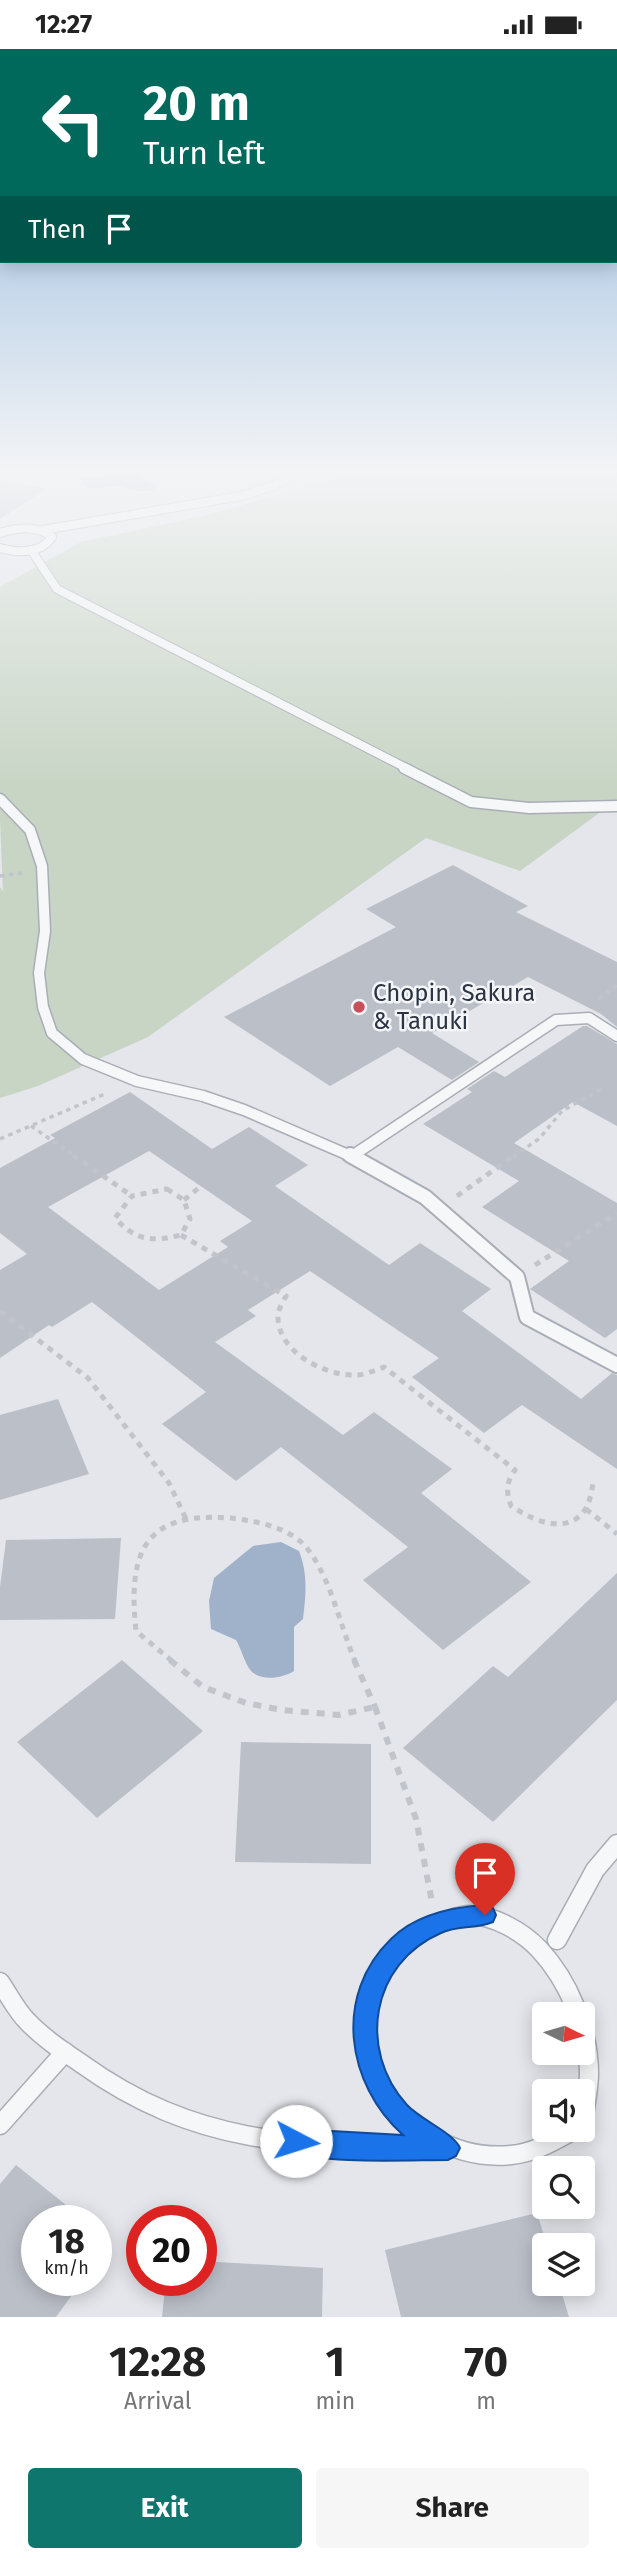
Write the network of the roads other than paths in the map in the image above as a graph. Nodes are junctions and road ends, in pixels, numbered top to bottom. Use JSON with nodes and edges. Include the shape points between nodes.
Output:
{"nodes":[{"id":1,"x":49,"y":577,"type":"edge"},
{"id":2,"x":0,"y":799,"type":"edge"},
{"id":3,"x":617,"y":806,"type":"edge"},
{"id":4,"x":617,"y":1036,"type":"edge"},
{"id":5,"x":352,"y":1156,"type":"junction"},
{"id":6,"x":617,"y":1365,"type":"edge"},
{"id":7,"x":617,"y":1844,"type":"edge"},
{"id":8,"x":436,"y":1924,"type":"joint"},
{"id":9,"x":563,"y":1945,"type":"joint"},
{"id":10,"x":0,"y":1982,"type":"edge"},
{"id":11,"x":65,"y":2052,"type":"junction"},
{"id":12,"x":608,"y":2081,"type":"dead end"},
{"id":13,"x":595,"y":2107,"type":"edge"},
{"id":14,"x":0,"y":2125,"type":"edge"},
{"id":15,"x":557,"y":2142,"type":"edge"},
{"id":16,"x":448,"y":2148,"type":"junction"}],
"edges":[{"from":1,"to":3,"type":"lane","via":[[57,589],[471,802],[529,808]]},
{"from":2,"to":5,"type":"lane","via":[[30,830],[41,866],[45,932],[39,973],[52,1033],[83,1059],[244,1110]]},
{"from":4,"to":5,"type":"lane","via":[[579,1015],[556,1020]]},
{"from":5,"to":6,"type":"lane","via":[[425,1196],[517,1277],[527,1317]]},
{"from":7,"to":9,"type":"lane","via":[[595,1870]]},
{"from":8,"to":9,"type":"lane","via":[[485,1915],[535,1927]]},
{"from":8,"to":16,"type":"lane","via":[[401,1945],[384,1964],[365,2012],[364,2039],[374,2075],[399,2115]]},
{"from":10,"to":11,"type":"lane","via":[[26,2021]]},
{"from":11,"to":14,"type":"lane"},
{"from":11,"to":16,"type":"lane","via":[[137,2103],[185,2123],[240,2137]]},
{"from":12,"to":13,"type":"lane"},
{"from":15,"to":16,"type":"lane","via":[[533,2153],[504,2157],[475,2156]]}]}
